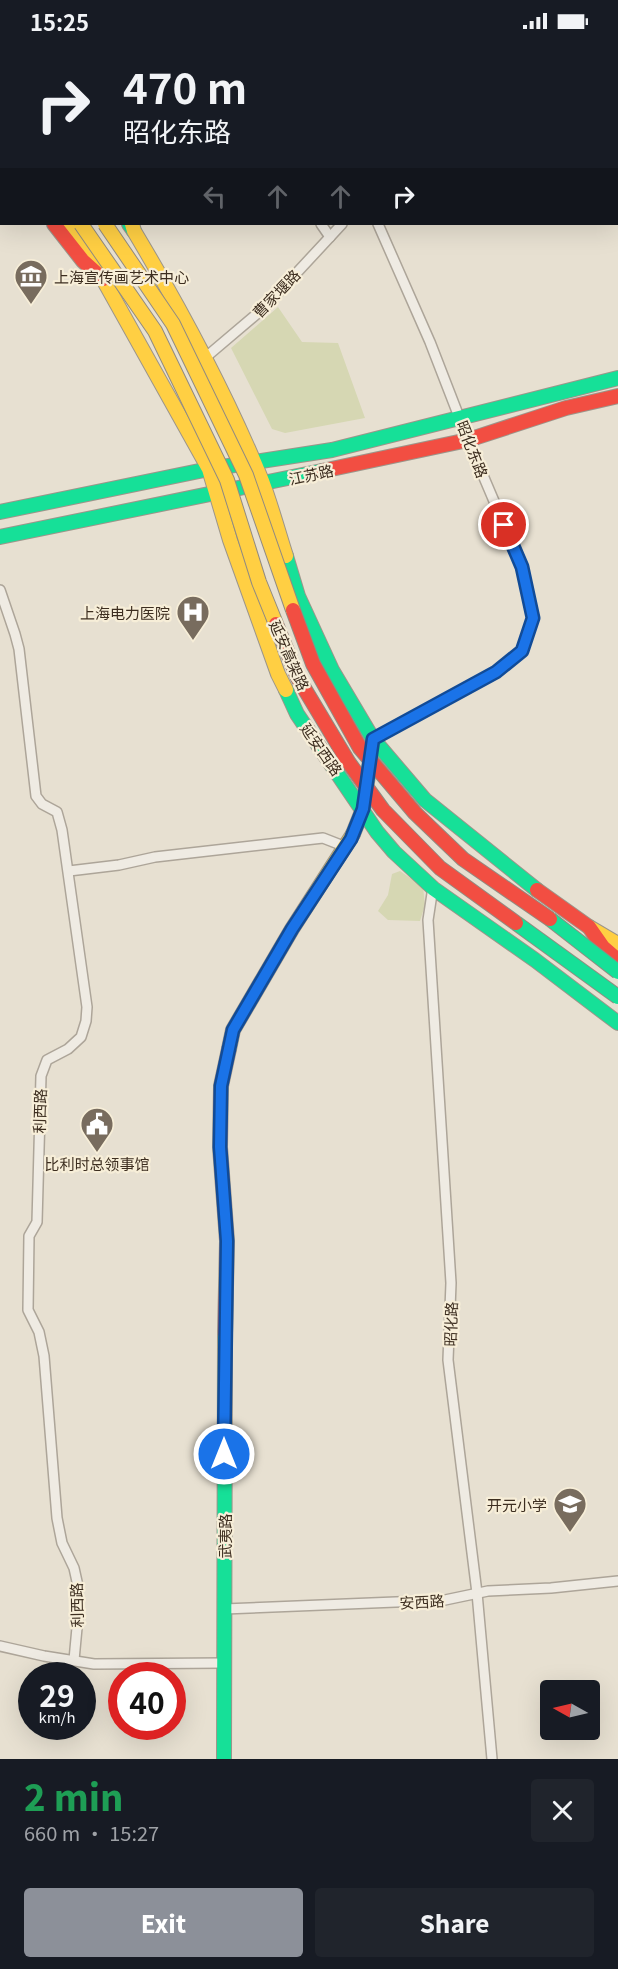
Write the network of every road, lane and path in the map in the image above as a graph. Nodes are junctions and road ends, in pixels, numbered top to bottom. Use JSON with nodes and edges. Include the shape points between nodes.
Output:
{"nodes":[{"id":1,"x":55,"y":225,"type":"edge"},
{"id":2,"x":66,"y":225,"type":"edge"},
{"id":3,"x":82,"y":225,"type":"edge"},
{"id":4,"x":106,"y":225,"type":"edge"},
{"id":5,"x":130,"y":225,"type":"edge"},
{"id":6,"x":322,"y":225,"type":"edge"},
{"id":7,"x":341,"y":225,"type":"edge"},
{"id":8,"x":378,"y":225,"type":"edge"},
{"id":9,"x":330,"y":237,"type":"junction"},
{"id":10,"x":103,"y":279,"type":"junction"},
{"id":11,"x":206,"y":357,"type":"junction"},
{"id":12,"x":618,"y":378,"type":"edge"},
{"id":13,"x":618,"y":396,"type":"edge"},
{"id":14,"x":461,"y":418,"type":"junction"},
{"id":15,"x":468,"y":440,"type":"junction"},
{"id":16,"x":254,"y":462,"type":"junction"},
{"id":17,"x":209,"y":469,"type":"junction"},
{"id":18,"x":263,"y":484,"type":"junction"},
{"id":19,"x":217,"y":492,"type":"junction"},
{"id":20,"x":0,"y":512,"type":"edge"},
{"id":21,"x":0,"y":537,"type":"edge"},
{"id":22,"x":0,"y":590,"type":"edge"},
{"id":23,"x":373,"y":739,"type":"junction"},
{"id":24,"x":363,"y":809,"type":"junction"},
{"id":25,"x":346,"y":847,"type":"junction"},
{"id":26,"x":69,"y":871,"type":"junction"},
{"id":27,"x":433,"y":887,"type":"junction"},
{"id":28,"x":589,"y":927,"type":"junction"},
{"id":29,"x":618,"y":935,"type":"edge"},
{"id":30,"x":618,"y":944,"type":"edge"},
{"id":31,"x":618,"y":960,"type":"edge"},
{"id":32,"x":618,"y":972,"type":"edge"},
{"id":33,"x":618,"y":997,"type":"edge"},
{"id":34,"x":618,"y":1023,"type":"edge"},
{"id":35,"x":618,"y":1581,"type":"edge"},
{"id":36,"x":477,"y":1593,"type":"junction"},
{"id":37,"x":224,"y":1609,"type":"junction"},
{"id":38,"x":0,"y":1646,"type":"edge"},
{"id":39,"x":74,"y":1660,"type":"junction"},
{"id":40,"x":224,"y":1663,"type":"junction"},
{"id":41,"x":224,"y":1759,"type":"edge"},
{"id":42,"x":492,"y":1759,"type":"edge"}],
"edges":[{"from":1,"to":10,"type":"main road"},
{"from":2,"to":10,"type":"main road","name":"延安西路"},
{"from":3,"to":33,"type":"main road","name":"延安高架路","bridge":true,"via":[[155,332],[227,480],[259,582],[298,678],[349,763],[383,810],[440,868]]},
{"from":4,"to":32,"type":"main road","name":"延安高架路","bridge":true,"via":[[172,324],[192,364],[246,476],[313,664],[360,748],[415,813],[463,859]]},
{"from":5,"to":11,"type":"main road"},
{"from":6,"to":9,"type":"street"},
{"from":7,"to":9,"type":"street","name":"曹家堰路"},
{"from":8,"to":14,"type":"street","name":"昭化东路"},
{"from":9,"to":11,"type":"street","name":"曹家堰路","via":[[265,308]]},
{"from":10,"to":17,"type":"main road","name":"延安西路"},
{"from":11,"to":16,"type":"main road"},
{"from":12,"to":14,"type":"main road","name":"江苏路"},
{"from":13,"to":15,"type":"main road","name":"江苏路","via":[[566,408]]},
{"from":14,"to":15,"type":"street","name":"昭化东路"},
{"from":14,"to":16,"type":"main road","name":"江苏路","via":[[332,450]]},
{"from":15,"to":18,"type":"main road","name":"江苏路"},
{"from":15,"to":23,"type":"street","name":"昭化东路","via":[[522,567],[533,618],[522,651],[496,672]]},
{"from":16,"to":17,"type":"main road","name":"江苏路"},
{"from":16,"to":18,"type":"main road"},
{"from":17,"to":19,"type":"main road","name":"延安西路"},
{"from":17,"to":20,"type":"main road","name":"江苏路"},
{"from":18,"to":19,"type":"main road","name":"江苏路"},
{"from":18,"to":23,"type":"main road","via":[[298,597],[332,670]]},
{"from":19,"to":21,"type":"main road","name":"江苏路"},
{"from":19,"to":24,"type":"main road","name":"延安西路","via":[[278,674],[297,714]]},
{"from":22,"to":26,"type":"street","name":"利西路","via":[[19,649],[35,790],[39,800],[53,808],[60,818]]},
{"from":23,"to":24,"type":"main road","name":"武夷路"},
{"from":23,"to":28,"type":"main road","via":[[425,800],[540,893]]},
{"from":24,"to":25,"type":"main road","name":"武夷路"},
{"from":24,"to":27,"type":"main road","name":"延安西路","via":[[372,826],[410,870]]},
{"from":25,"to":26,"type":"street","via":[[323,838]]},
{"from":25,"to":37,"type":"main road","name":"武夷路","via":[[233,1030],[221,1086],[220,1147],[227,1241]]},
{"from":26,"to":39,"type":"street","name":"利西路","via":[[87,1014],[78,1041],[47,1059],[43,1068],[37,1222],[29,1236],[28,1310],[39,1332],[44,1356],[59,1530],[78,1586]]},
{"from":27,"to":34,"type":"main road","name":"延安西路"},
{"from":27,"to":36,"type":"street","name":"昭化路","via":[[429,920],[451,1283],[448,1360]]},
{"from":28,"to":29,"type":"main road"},
{"from":28,"to":30,"type":"main road"},
{"from":28,"to":31,"type":"main road"},
{"from":35,"to":36,"type":"street","name":"安西路"},
{"from":36,"to":37,"type":"street","name":"安西路","via":[[445,1600]]},
{"from":36,"to":42,"type":"street","name":"昭化路"},
{"from":37,"to":40,"type":"main road","name":"武夷路"},
{"from":38,"to":39,"type":"street"},
{"from":39,"to":40,"type":"street","via":[[94,1664]]},
{"from":40,"to":41,"type":"main road","name":"武夷路"}]}
